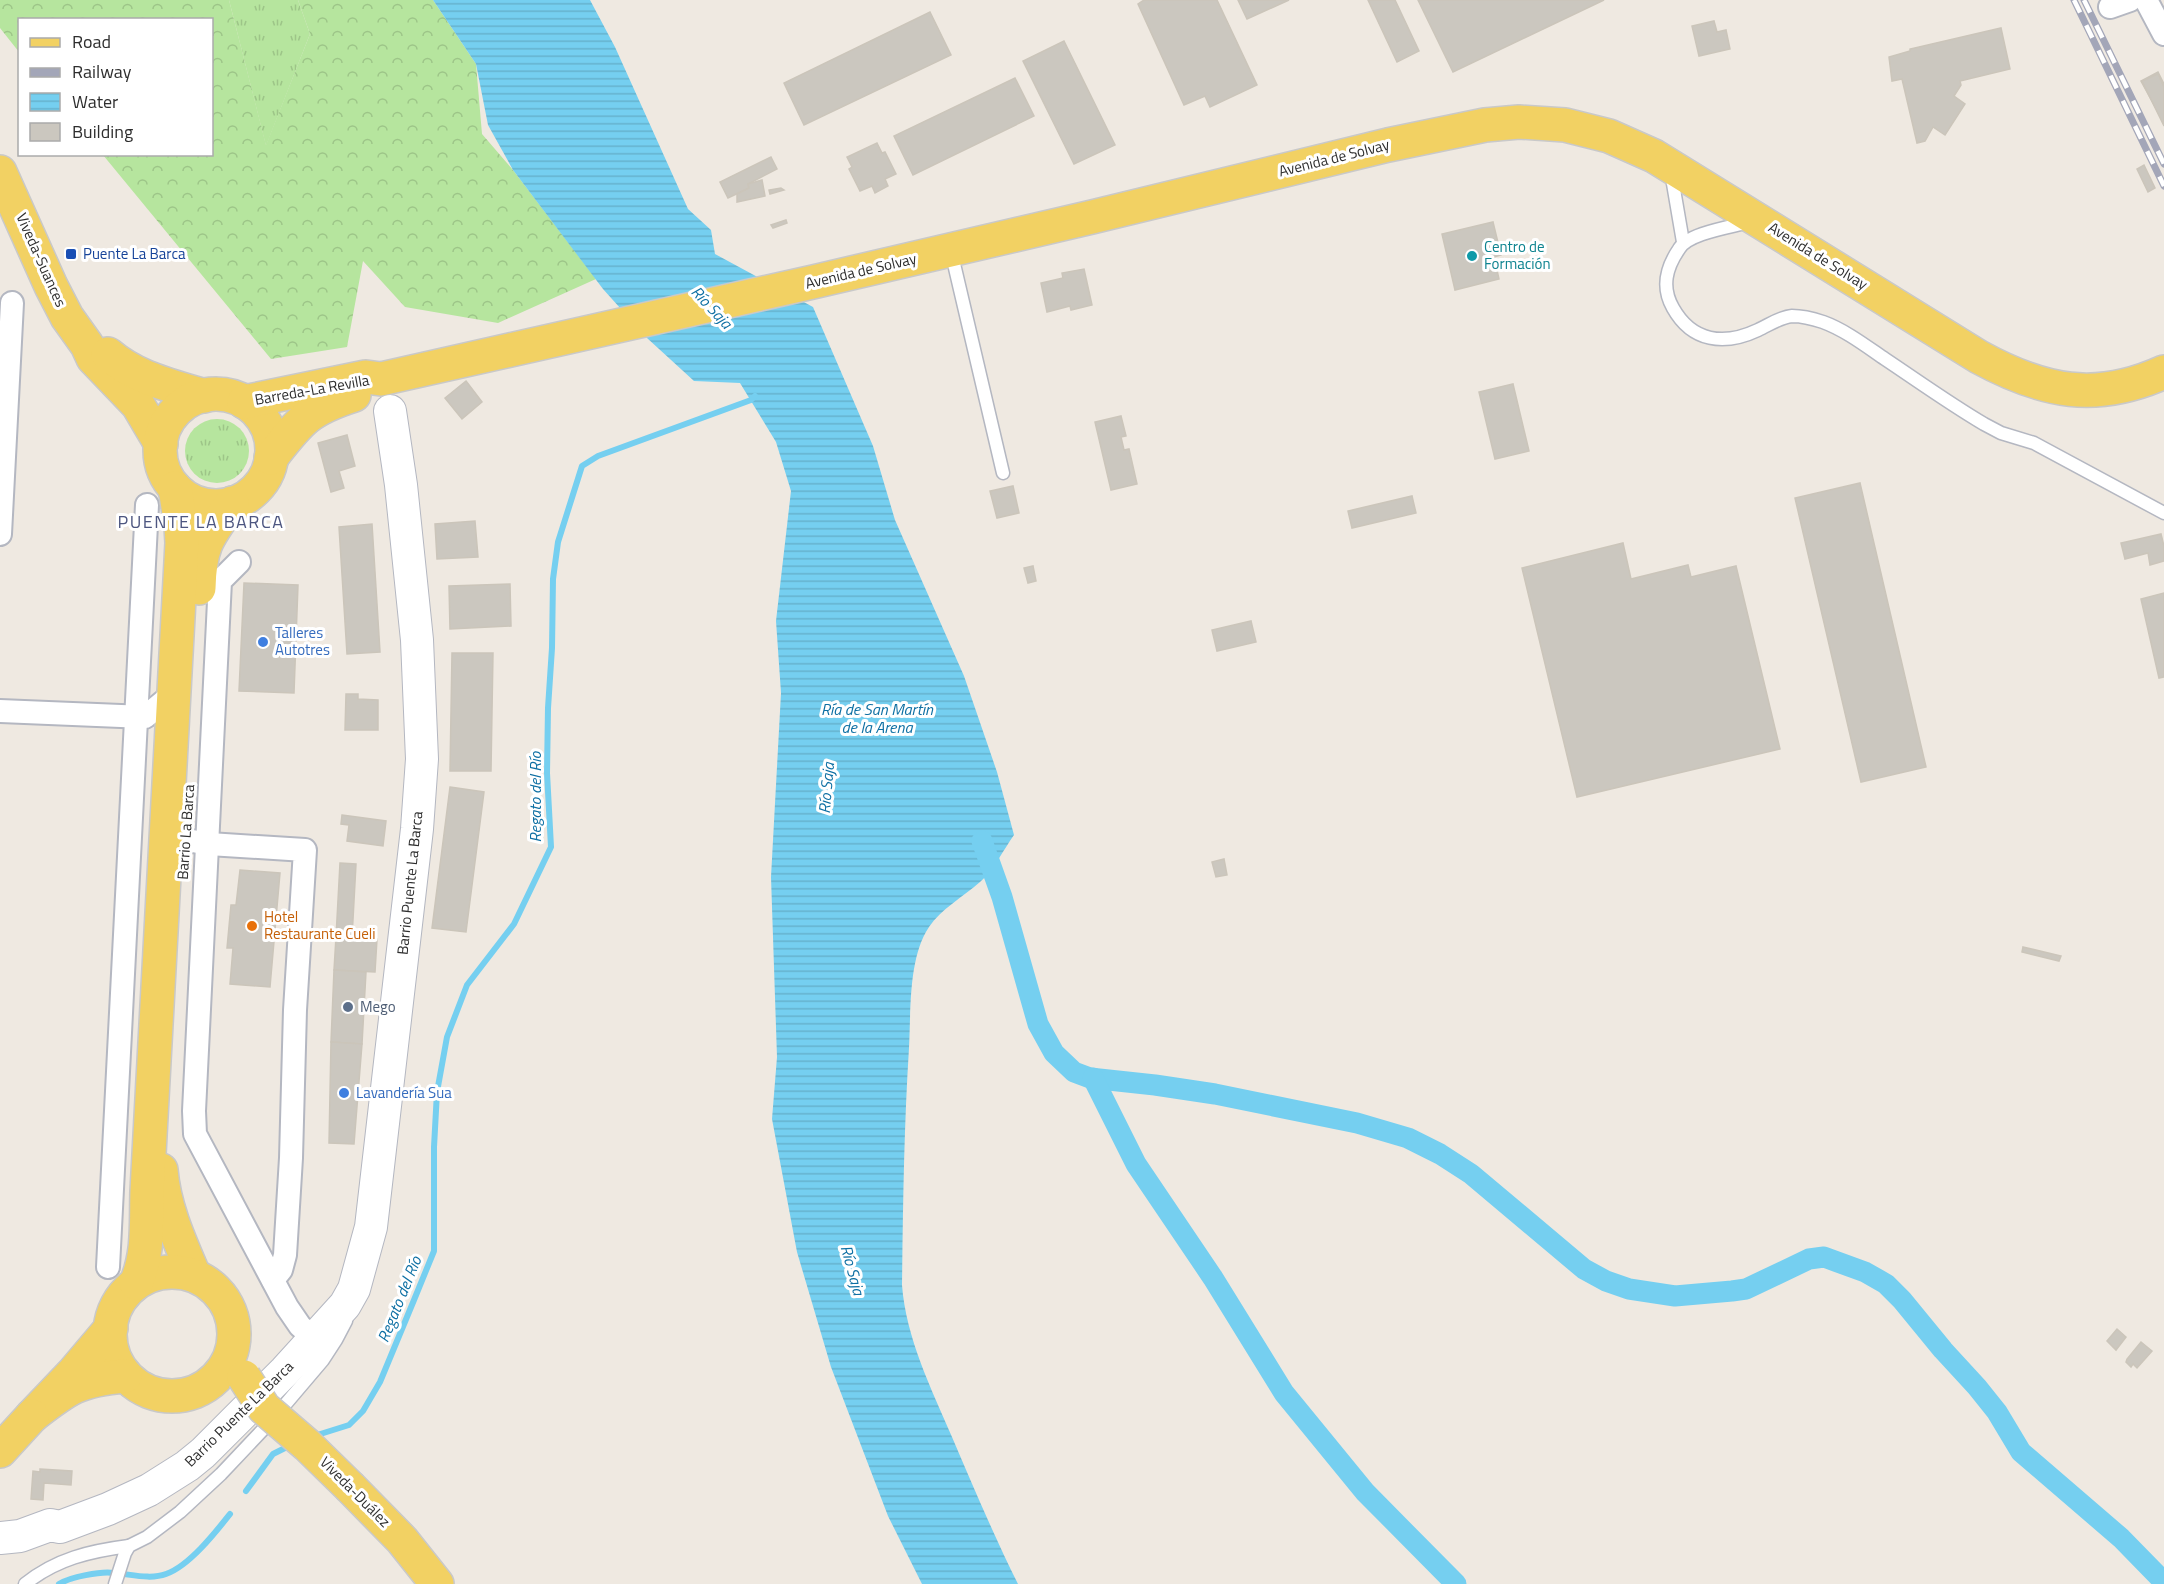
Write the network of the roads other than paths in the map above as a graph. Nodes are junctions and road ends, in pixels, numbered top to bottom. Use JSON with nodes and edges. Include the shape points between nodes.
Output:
{"nodes":[{"id":1,"x":2146,"y":0,"type":"edge"},
{"id":2,"x":2164,"y":34,"type":"edge"},
{"id":3,"x":1669,"y":164,"type":"junction"},
{"id":4,"x":0,"y":172,"type":"edge"},
{"id":5,"x":1760,"y":220,"type":"junction"},
{"id":6,"x":1683,"y":242,"type":"junction"},
{"id":7,"x":951,"y":250,"type":"junction"},
{"id":8,"x":13,"y":300,"type":"edge"},
{"id":9,"x":87,"y":345,"type":"junction"},
{"id":10,"x":451,"y":363,"type":"joint"},
{"id":11,"x":2163,"y":373,"type":"edge"},
{"id":12,"x":381,"y":379,"type":"junction"},
{"id":13,"x":204,"y":396,"type":"junction"},
{"id":14,"x":244,"y":402,"type":"junction"},
{"id":15,"x":390,"y":411,"type":"dead end"},
{"id":16,"x":161,"y":444,"type":"junction"},
{"id":17,"x":272,"y":458,"type":"junction"},
{"id":18,"x":1003,"y":473,"type":"dead end"},
{"id":19,"x":175,"y":488,"type":"junction"},
{"id":20,"x":232,"y":503,"type":"junction"},
{"id":21,"x":147,"y":505,"type":"dead end"},
{"id":22,"x":2164,"y":513,"type":"edge"},
{"id":23,"x":0,"y":534,"type":"edge"},
{"id":24,"x":239,"y":562,"type":"dead end"},
{"id":25,"x":198,"y":613,"type":"junction"},
{"id":26,"x":0,"y":711,"type":"edge"},
{"id":27,"x":159,"y":720,"type":"junction"},
{"id":28,"x":198,"y":842,"type":"junction"},
{"id":29,"x":108,"y":1267,"type":"dead end"},
{"id":30,"x":194,"y":1275,"type":"junction"},
{"id":31,"x":273,"y":1280,"type":"junction"},
{"id":32,"x":136,"y":1282,"type":"junction"},
{"id":33,"x":345,"y":1305,"type":"junction"},
{"id":34,"x":111,"y":1328,"type":"junction"},
{"id":35,"x":315,"y":1339,"type":"junction"},
{"id":36,"x":125,"y":1376,"type":"junction"},
{"id":37,"x":227,"y":1380,"type":"junction"},
{"id":38,"x":32,"y":1416,"type":"junction"},
{"id":39,"x":0,"y":1451,"type":"edge"},
{"id":40,"x":60,"y":1527,"type":"junction"},
{"id":41,"x":0,"y":1538,"type":"edge"},
{"id":42,"x":129,"y":1546,"type":"junction"},
{"id":43,"x":0,"y":1552,"type":"edge"},
{"id":44,"x":25,"y":1584,"type":"edge"},
{"id":45,"x":115,"y":1584,"type":"edge"},
{"id":46,"x":437,"y":1584,"type":"edge"}],
"edges":[{"from":1,"to":2,"type":"street"},
{"from":3,"to":5,"type":"main road","name":"Avenida de Solvay"},
{"from":3,"to":6,"type":"lane"},
{"from":3,"to":7,"type":"main road","name":"Avenida de Solvay","via":[[1617,139],[1576,128],[1495,123]]},
{"from":4,"to":9,"type":"main road","name":"Viveda-Suances","via":[[60,305]]},
{"from":5,"to":6,"type":"lane"},
{"from":5,"to":11,"type":"main road","name":"Avenida de Solvay","via":[[1979,357],[2026,380],[2068,391],[2094,391]]},
{"from":6,"to":22,"type":"lane","via":[[1672,259],[1665,282],[1666,294],[1691,331],[1724,339],[1748,334],[1790,316],[1823,322],[1984,424],[2034,443]]},
{"from":7,"to":10,"type":"main road","name":"Avenida de Solvay"},
{"from":7,"to":18,"type":"lane"},
{"from":8,"to":23,"type":"street"},
{"from":9,"to":13,"type":"main road","name":"Viveda-Suances","via":[[101,348],[144,377]]},
{"from":9,"to":16,"type":"main road","name":"Viveda-Suances","via":[[93,358],[138,405]]},
{"from":10,"to":12,"type":"main road","name":"Barreda-La Revilla"},
{"from":12,"to":14,"type":"main road","name":"Barreda-La Revilla","via":[[366,377]]},
{"from":12,"to":17,"type":"main road","name":"Barreda-La Revilla","via":[[369,390],[315,410],[296,426]]},
{"from":13,"to":14,"type":"main road","via":[[229,395]]},
{"from":13,"to":16,"type":"main road","via":[[186,403],[171,417]]},
{"from":14,"to":17,"type":"main road","via":[[266,425]]},
{"from":15,"to":33,"type":"street","name":"Barrio Puente La Barca","via":[[417,640],[422,759],[371,1227],[354,1288]]},
{"from":16,"to":19,"type":"main road","via":[[163,467]]},
{"from":17,"to":20,"type":"main road","via":[[259,486]]},
{"from":19,"to":20,"type":"main road","via":[[206,505]]},
{"from":19,"to":27,"type":"main road","name":"Barrio La Barca","via":[[182,543]]},
{"from":20,"to":25,"type":"main road","name":"Barrio La Barca","via":[[201,553]]},
{"from":21,"to":27,"type":"street","name":"Barrio La Barca"},
{"from":24,"to":28,"type":"street","via":[[220,581]]},
{"from":25,"to":27,"type":"main road","via":[[187,634],[183,713]]},
{"from":25,"to":28,"type":"main road","name":"Barrio La Barca"},
{"from":26,"to":27,"type":"street"},
{"from":27,"to":28,"type":"main road","via":[[178,748],[181,765],[177,830],[181,838]]},
{"from":27,"to":29,"type":"street","name":"Barrio La Barca"},
{"from":27,"to":32,"type":"main road","name":"Barrio La Barca","via":[[146,1246]]},
{"from":28,"to":30,"type":"main road","name":"Barrio La Barca","via":[[161,1168],[164,1196]]},
{"from":28,"to":31,"type":"street","via":[[195,1134]]},
{"from":28,"to":31,"type":"street","via":[[305,850],[285,1255]]},
{"from":30,"to":32,"type":"main road","via":[[174,1271]]},
{"from":30,"to":37,"type":"main road","via":[[212,1285],[225,1299],[233,1318],[235,1338]]},
{"from":31,"to":35,"type":"street","via":[[295,1319]]},
{"from":32,"to":34,"type":"main road","via":[[122,1297],[112,1316]]},
{"from":33,"to":35,"type":"street","name":"Barrio Puente La Barca"},
{"from":33,"to":42,"type":"lane","via":[[347,1318],[336,1340],[272,1420],[207,1489],[147,1537]]},
{"from":34,"to":36,"type":"main road","via":[[114,1358]]},
{"from":34,"to":38,"type":"main road"},
{"from":35,"to":40,"type":"street","name":"Barrio Puente La Barca","via":[[187,1466],[139,1495]]},
{"from":36,"to":37,"type":"main road","via":[[142,1389],[162,1396],[183,1396]]},
{"from":36,"to":38,"type":"main road","via":[[78,1384]]},
{"from":37,"to":46,"type":"main road","name":"Viveda-Duález","bridge":true,"via":[[307,1445],[402,1540]]},
{"from":38,"to":39,"type":"main road"},
{"from":40,"to":41,"type":"street","name":"Barrio Puente La Barca","via":[[50,1525],[20,1536]]},
{"from":40,"to":43,"type":"street","name":"Barrio Puente La Barca","via":[[55,1534]]},
{"from":42,"to":44,"type":"lane","via":[[68,1558]]},
{"from":42,"to":45,"type":"lane"}]}
